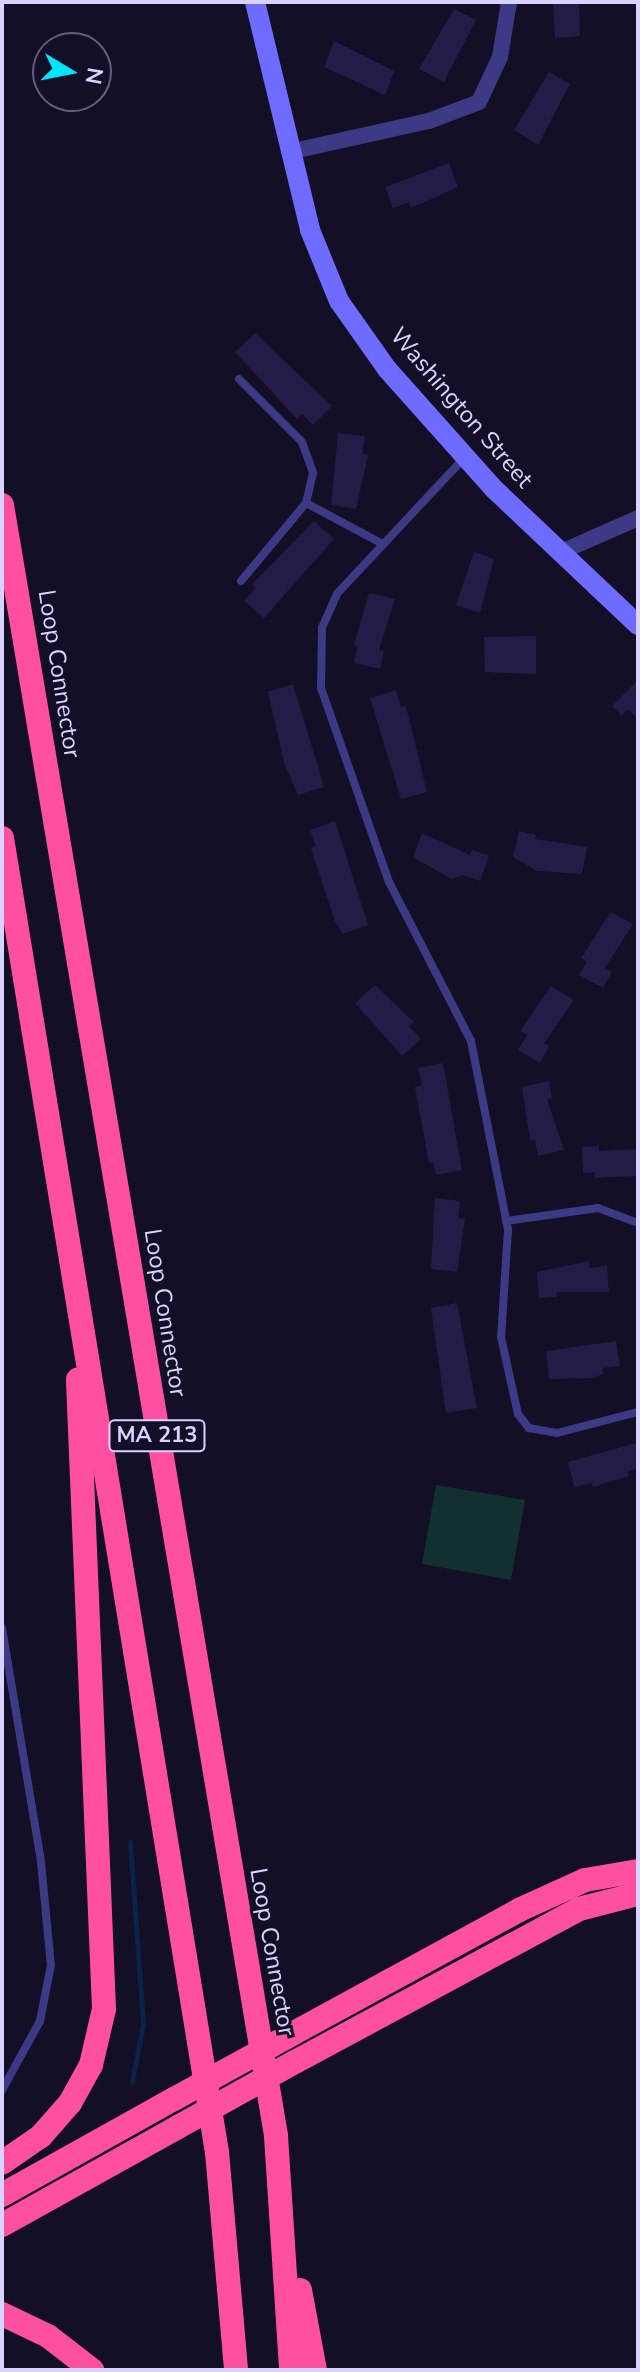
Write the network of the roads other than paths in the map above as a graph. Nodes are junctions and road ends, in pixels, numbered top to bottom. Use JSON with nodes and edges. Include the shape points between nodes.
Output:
{"nodes":[{"id":1,"x":255,"y":2,"type":"edge"},
{"id":2,"x":509,"y":2,"type":"edge"},
{"id":3,"x":289,"y":152,"type":"junction"},
{"id":4,"x":239,"y":379,"type":"dead end"},
{"id":5,"x":465,"y":457,"type":"junction"},
{"id":6,"x":306,"y":503,"type":"junction"},
{"id":7,"x":2,"y":505,"type":"edge"},
{"id":8,"x":638,"y":518,"type":"edge"},
{"id":9,"x":381,"y":543,"type":"junction"},
{"id":10,"x":561,"y":552,"type":"junction"},
{"id":11,"x":241,"y":581,"type":"dead end"},
{"id":12,"x":638,"y":625,"type":"edge"},
{"id":13,"x":2,"y":838,"type":"edge"},
{"id":14,"x":506,"y":1221,"type":"junction"},
{"id":15,"x":638,"y":1223,"type":"edge"},
{"id":16,"x":73,"y":1278,"type":"junction"},
{"id":17,"x":638,"y":1412,"type":"edge"},
{"id":18,"x":2,"y":1628,"type":"edge"},
{"id":19,"x":638,"y":1871,"type":"edge"},
{"id":20,"x":638,"y":1894,"type":"edge"},
{"id":21,"x":2,"y":2090,"type":"edge"},
{"id":22,"x":2,"y":2163,"type":"edge"},
{"id":23,"x":2,"y":2195,"type":"edge"},
{"id":24,"x":282,"y":2202,"type":"junction"},
{"id":25,"x":2,"y":2225,"type":"edge"},
{"id":26,"x":2,"y":2314,"type":"edge"},
{"id":27,"x":92,"y":2370,"type":"edge"},
{"id":28,"x":236,"y":2370,"type":"edge"},
{"id":29,"x":291,"y":2370,"type":"edge"},
{"id":30,"x":315,"y":2370,"type":"edge"}],
"edges":[{"from":1,"to":3,"type":"street","name":"Washington Street"},
{"from":2,"to":3,"type":"street","via":[[500,57],[479,102],[429,121]]},
{"from":3,"to":5,"type":"street","name":"Washington Street","via":[[310,230],[339,301],[387,369]]},
{"from":4,"to":6,"type":"lane","via":[[302,442],[313,473]]},
{"from":5,"to":9,"type":"lane"},
{"from":5,"to":10,"type":"street","name":"Washington Street"},
{"from":6,"to":9,"type":"lane"},
{"from":6,"to":11,"type":"lane"},
{"from":7,"to":24,"type":"highway","name":"Loop Connector","number":"MA 213","via":[[273,2120]]},
{"from":8,"to":10,"type":"street"},
{"from":9,"to":14,"type":"lane","via":[[348,578],[328,610],[319,648],[321,688],[389,882],[471,1041]]},
{"from":10,"to":12,"type":"street","name":"Washington Street"},
{"from":13,"to":16,"type":"highway","number":"MA 213"},
{"from":14,"to":15,"type":"lane","via":[[598,1208]]},
{"from":14,"to":17,"type":"lane","via":[[501,1337],[523,1423],[557,1433]]},
{"from":16,"to":22,"type":"highway","via":[[104,2009],[91,2065],[70,2103],[41,2136]]},
{"from":16,"to":28,"type":"highway","number":"MA 213","via":[[217,2152]]},
{"from":18,"to":21,"type":"lane","via":[[41,1862],[51,1965],[40,2021]]},
{"from":19,"to":23,"type":"highway","bridge":true,"via":[[585,1880],[519,1910]]},
{"from":20,"to":25,"type":"highway","bridge":true,"via":[[579,1909]]},
{"from":24,"to":29,"type":"highway","name":"Loop Connector","number":"MA 213"},
{"from":24,"to":30,"type":"highway"},
{"from":26,"to":27,"type":"highway","via":[[48,2336]]}]}
